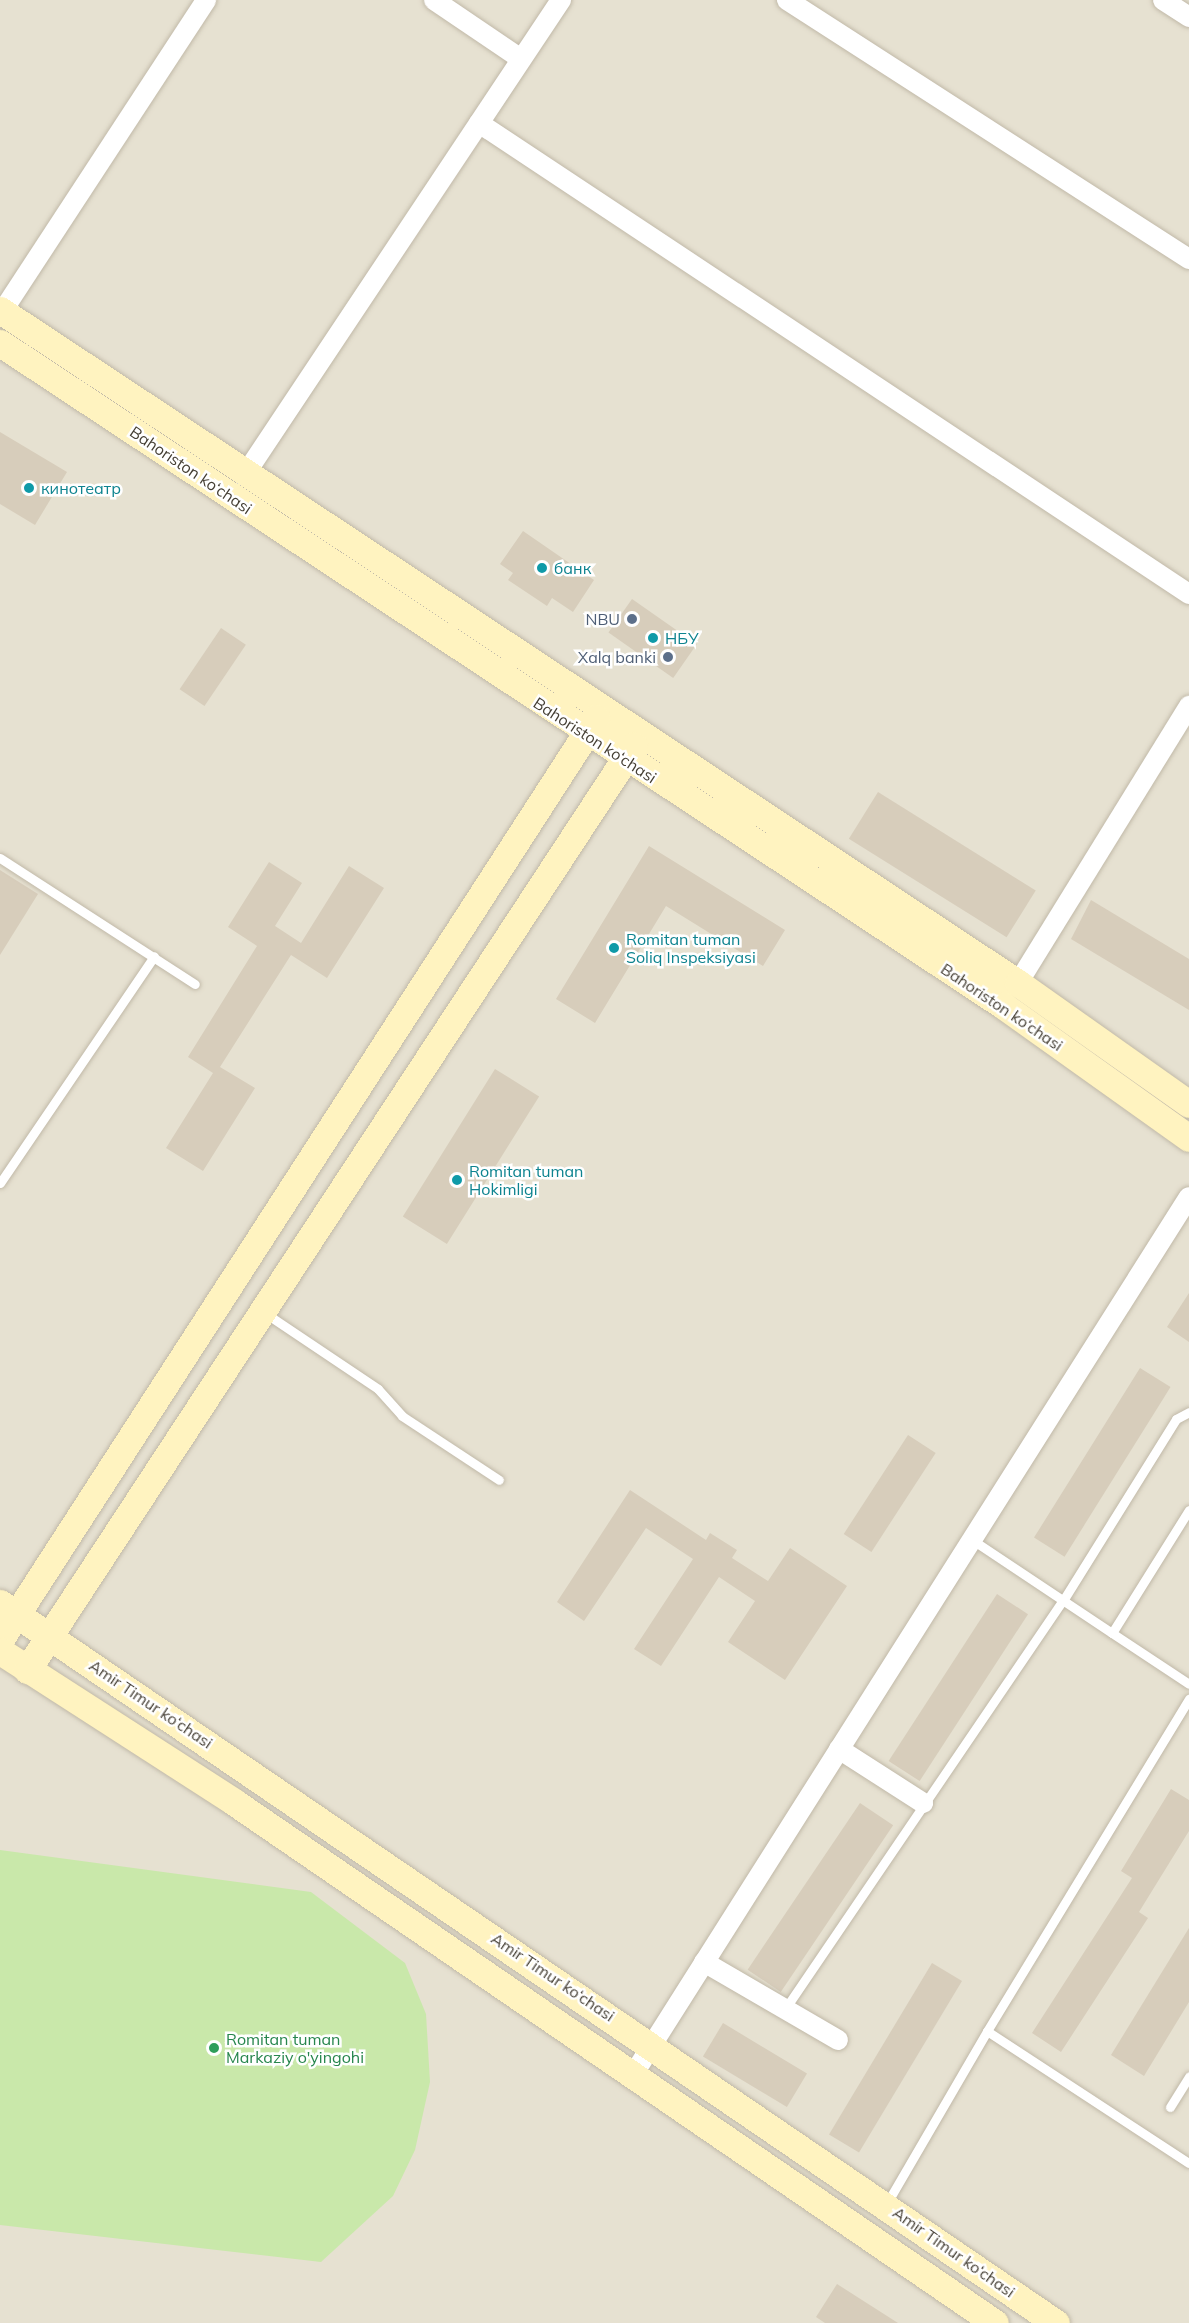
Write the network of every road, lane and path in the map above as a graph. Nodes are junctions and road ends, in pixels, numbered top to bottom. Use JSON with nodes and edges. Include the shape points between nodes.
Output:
{"nodes":[{"id":1,"x":206,"y":0,"type":"edge"},
{"id":2,"x":434,"y":0,"type":"edge"},
{"id":3,"x":561,"y":0,"type":"edge"},
{"id":4,"x":787,"y":0,"type":"edge"},
{"id":5,"x":1163,"y":0,"type":"edge"},
{"id":6,"x":1189,"y":17,"type":"edge"},
{"id":7,"x":521,"y":59,"type":"junction"},
{"id":8,"x":479,"y":123,"type":"junction"},
{"id":9,"x":1189,"y":259,"type":"edge"},
{"id":10,"x":1,"y":311,"type":"edge"},
{"id":11,"x":0,"y":343,"type":"edge"},
{"id":12,"x":244,"y":476,"type":"junction"},
{"id":13,"x":1189,"y":594,"type":"edge"},
{"id":14,"x":1189,"y":706,"type":"edge"},
{"id":15,"x":602,"y":710,"type":"junction"},
{"id":16,"x":585,"y":734,"type":"junction"},
{"id":17,"x":640,"y":737,"type":"junction"},
{"id":18,"x":624,"y":759,"type":"junction"},
{"id":19,"x":0,"y":858,"type":"edge"},
{"id":20,"x":154,"y":956,"type":"junction"},
{"id":21,"x":1018,"y":983,"type":"junction"},
{"id":22,"x":195,"y":984,"type":"dead end"},
{"id":23,"x":1189,"y":1104,"type":"edge"},
{"id":24,"x":1189,"y":1138,"type":"edge"},
{"id":25,"x":0,"y":1184,"type":"edge"},
{"id":26,"x":1189,"y":1197,"type":"edge"},
{"id":27,"x":260,"y":1310,"type":"junction"},
{"id":28,"x":1189,"y":1412,"type":"edge"},
{"id":29,"x":499,"y":1480,"type":"dead end"},
{"id":30,"x":1189,"y":1510,"type":"edge"},
{"id":31,"x":971,"y":1539,"type":"junction"},
{"id":32,"x":1064,"y":1599,"type":"junction"},
{"id":33,"x":8,"y":1608,"type":"edge"},
{"id":34,"x":1112,"y":1633,"type":"junction"},
{"id":35,"x":49,"y":1634,"type":"junction"},
{"id":36,"x":0,"y":1640,"type":"edge"},
{"id":37,"x":0,"y":1651,"type":"edge"},
{"id":38,"x":27,"y":1670,"type":"junction"},
{"id":39,"x":1189,"y":1681,"type":"edge"},
{"id":40,"x":1189,"y":1699,"type":"edge"},
{"id":41,"x":839,"y":1749,"type":"junction"},
{"id":42,"x":923,"y":1803,"type":"junction"},
{"id":43,"x":704,"y":1962,"type":"junction"},
{"id":44,"x":785,"y":2009,"type":"junction"},
{"id":45,"x":987,"y":2031,"type":"junction"},
{"id":46,"x":838,"y":2040,"type":"dead end"},
{"id":47,"x":652,"y":2044,"type":"junction"},
{"id":48,"x":633,"y":2075,"type":"junction"},
{"id":49,"x":1189,"y":2076,"type":"edge"},
{"id":50,"x":1170,"y":2107,"type":"dead end"},
{"id":51,"x":1189,"y":2163,"type":"edge"},
{"id":52,"x":886,"y":2205,"type":"junction"},
{"id":53,"x":995,"y":2323,"type":"edge"},
{"id":54,"x":1056,"y":2323,"type":"edge"}],
"edges":[{"from":1,"to":10,"type":"street"},
{"from":2,"to":7,"type":"street"},
{"from":3,"to":7,"type":"street"},
{"from":4,"to":9,"type":"street"},
{"from":5,"to":6,"type":"street"},
{"from":7,"to":8,"type":"street"},
{"from":8,"to":12,"type":"street"},
{"from":8,"to":13,"type":"street"},
{"from":10,"to":12,"type":"street","name":"Bahoriston ko‘chasi"},
{"from":11,"to":16,"type":"street","name":"Bahoriston ko‘chasi"},
{"from":12,"to":15,"type":"street","name":"Bahoriston ko‘chasi"},
{"from":14,"to":21,"type":"street"},
{"from":15,"to":16,"type":"street"},
{"from":15,"to":17,"type":"street","name":"Bahoriston ko‘chasi"},
{"from":16,"to":18,"type":"street","name":"Bahoriston ko‘chasi"},
{"from":16,"to":33,"type":"street"},
{"from":17,"to":18,"type":"street"},
{"from":17,"to":21,"type":"street","name":"Bahoriston ko‘chasi"},
{"from":18,"to":24,"type":"street","name":"Bahoriston ko‘chasi","via":[[1004,1006]]},
{"from":18,"to":27,"type":"street"},
{"from":19,"to":20,"type":"lane"},
{"from":20,"to":22,"type":"lane"},
{"from":20,"to":25,"type":"lane"},
{"from":21,"to":23,"type":"street","name":"Bahoriston ko‘chasi"},
{"from":26,"to":31,"type":"street"},
{"from":27,"to":29,"type":"lane","via":[[378,1389],[402,1416]]},
{"from":27,"to":35,"type":"street"},
{"from":28,"to":32,"type":"lane","via":[[1176,1419]]},
{"from":30,"to":34,"type":"lane"},
{"from":31,"to":32,"type":"lane"},
{"from":31,"to":41,"type":"street"},
{"from":32,"to":34,"type":"lane"},
{"from":32,"to":42,"type":"lane"},
{"from":33,"to":35,"type":"street","name":"Amir Timur ko‘chasi"},
{"from":33,"to":36,"type":"street"},
{"from":34,"to":39,"type":"lane"},
{"from":35,"to":38,"type":"street"},
{"from":35,"to":47,"type":"street","name":"Amir Timur ko‘chasi"},
{"from":37,"to":38,"type":"street"},
{"from":38,"to":48,"type":"street","via":[[234,1802]]},
{"from":40,"to":45,"type":"lane"},
{"from":41,"to":42,"type":"street"},
{"from":41,"to":43,"type":"street"},
{"from":42,"to":44,"type":"lane"},
{"from":43,"to":44,"type":"street"},
{"from":43,"to":47,"type":"street"},
{"from":44,"to":46,"type":"street"},
{"from":45,"to":51,"type":"lane"},
{"from":45,"to":52,"type":"lane"},
{"from":47,"to":48,"type":"street"},
{"from":47,"to":52,"type":"street","name":"Amir Timur ko‘chasi"},
{"from":48,"to":53,"type":"street"},
{"from":49,"to":50,"type":"lane"},
{"from":52,"to":54,"type":"street","name":"Amir Timur ko‘chasi"}]}
